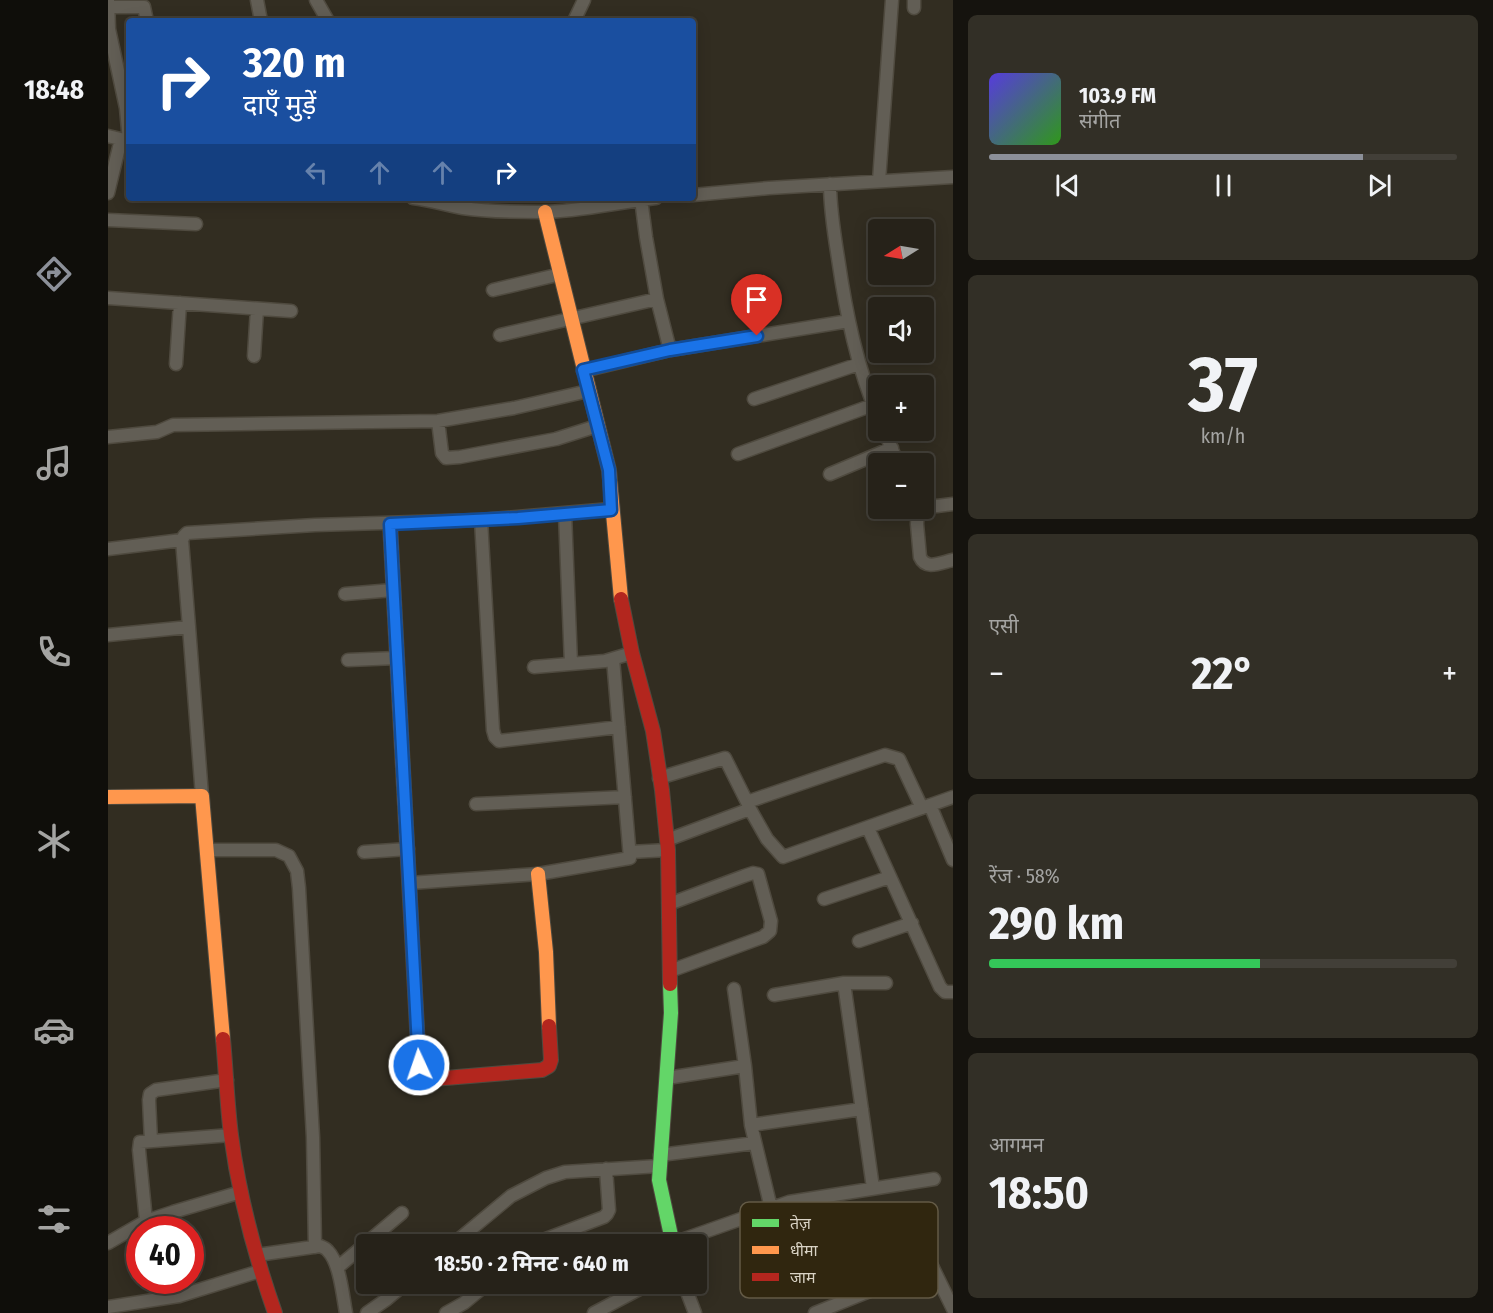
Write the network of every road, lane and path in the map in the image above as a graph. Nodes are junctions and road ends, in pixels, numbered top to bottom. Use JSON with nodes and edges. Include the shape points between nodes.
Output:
{"nodes":[{"id":1,"x":108,"y":0,"type":"edge"},
{"id":2,"x":257,"y":0,"type":"edge"},
{"id":3,"x":316,"y":0,"type":"edge"},
{"id":4,"x":584,"y":0,"type":"edge"},
{"id":5,"x":892,"y":0,"type":"edge"},
{"id":6,"x":108,"y":7,"type":"edge"},
{"id":7,"x":146,"y":18,"type":"edge"},
{"id":8,"x":260,"y":18,"type":"edge"},
{"id":9,"x":326,"y":18,"type":"edge"},
{"id":10,"x":575,"y":18,"type":"edge"},
{"id":11,"x":126,"y":108,"type":"edge"},
{"id":12,"x":115,"y":138,"type":"edge"},
{"id":13,"x":953,"y":177,"type":"edge"},
{"id":14,"x":879,"y":181,"type":"junction"},
{"id":15,"x":830,"y":184,"type":"junction"},
{"id":16,"x":108,"y":193,"type":"edge"},
{"id":17,"x":696,"y":195,"type":"edge"},
{"id":18,"x":443,"y":201,"type":"edge"},
{"id":19,"x":614,"y":201,"type":"edge"},
{"id":20,"x":641,"y":201,"type":"edge"},
{"id":21,"x":463,"y":203,"type":"edge"},
{"id":22,"x":588,"y":203,"type":"edge"},
{"id":23,"x":545,"y":212,"type":"junction"},
{"id":24,"x":108,"y":220,"type":"edge"},
{"id":25,"x":196,"y":224,"type":"dead end"},
{"id":26,"x":561,"y":274,"type":"junction"},
{"id":27,"x":493,"y":290,"type":"dead end"},
{"id":28,"x":108,"y":298,"type":"edge"},
{"id":29,"x":657,"y":299,"type":"junction"},
{"id":30,"x":180,"y":303,"type":"junction"},
{"id":31,"x":257,"y":309,"type":"junction"},
{"id":32,"x":291,"y":311,"type":"dead end"},
{"id":33,"x":570,"y":318,"type":"junction"},
{"id":34,"x":849,"y":321,"type":"junction"},
{"id":35,"x":500,"y":335,"type":"dead end"},
{"id":36,"x":670,"y":350,"type":"junction"},
{"id":37,"x":254,"y":356,"type":"dead end"},
{"id":38,"x":176,"y":364,"type":"dead end"},
{"id":39,"x":859,"y":364,"type":"junction"},
{"id":40,"x":583,"y":370,"type":"junction"},
{"id":41,"x":868,"y":390,"type":"edge"},
{"id":42,"x":588,"y":391,"type":"junction"},
{"id":43,"x":754,"y":399,"type":"dead end"},
{"id":44,"x":868,"y":407,"type":"edge"},
{"id":45,"x":438,"y":421,"type":"junction"},
{"id":46,"x":597,"y":426,"type":"junction"},
{"id":47,"x":108,"y":437,"type":"edge"},
{"id":48,"x":888,"y":441,"type":"edge"},
{"id":49,"x":891,"y":448,"type":"junction"},
{"id":50,"x":893,"y":453,"type":"edge"},
{"id":51,"x":738,"y":454,"type":"dead end"},
{"id":52,"x":830,"y":474,"type":"dead end"},
{"id":53,"x":953,"y":504,"type":"edge"},
{"id":54,"x":934,"y":506,"type":"edge"},
{"id":55,"x":611,"y":510,"type":"junction"},
{"id":56,"x":565,"y":514,"type":"junction"},
{"id":57,"x":917,"y":519,"type":"edge"},
{"id":58,"x":481,"y":520,"type":"junction"},
{"id":59,"x":390,"y":524,"type":"junction"},
{"id":60,"x":182,"y":540,"type":"junction"},
{"id":61,"x":108,"y":549,"type":"edge"},
{"id":62,"x":953,"y":560,"type":"edge"},
{"id":63,"x":393,"y":590,"type":"junction"},
{"id":64,"x":345,"y":594,"type":"dead end"},
{"id":65,"x":189,"y":627,"type":"junction"},
{"id":66,"x":108,"y":635,"type":"edge"},
{"id":67,"x":632,"y":653,"type":"junction"},
{"id":68,"x":397,"y":658,"type":"junction"},
{"id":69,"x":613,"y":659,"type":"junction"},
{"id":70,"x":348,"y":660,"type":"dead end"},
{"id":71,"x":571,"y":664,"type":"junction"},
{"id":72,"x":534,"y":667,"type":"dead end"},
{"id":73,"x":619,"y":727,"type":"junction"},
{"id":74,"x":659,"y":778,"type":"junction"},
{"id":75,"x":202,"y":796,"type":"junction"},
{"id":76,"x":108,"y":797,"type":"edge"},
{"id":77,"x":625,"y":797,"type":"junction"},
{"id":78,"x":953,"y":797,"type":"edge"},
{"id":79,"x":476,"y":804,"type":"dead end"},
{"id":80,"x":748,"y":805,"type":"junction"},
{"id":81,"x":926,"y":807,"type":"junction"},
{"id":82,"x":868,"y":828,"type":"junction"},
{"id":83,"x":667,"y":845,"type":"junction"},
{"id":84,"x":408,"y":849,"type":"junction"},
{"id":85,"x":207,"y":850,"type":"junction"},
{"id":86,"x":364,"y":852,"type":"dead end"},
{"id":87,"x":630,"y":852,"type":"junction"},
{"id":88,"x":953,"y":861,"type":"edge"},
{"id":89,"x":538,"y":873,"type":"junction"},
{"id":90,"x":890,"y":877,"type":"junction"},
{"id":91,"x":410,"y":883,"type":"junction"},
{"id":92,"x":824,"y":899,"type":"dead end"},
{"id":93,"x":669,"y":904,"type":"junction"},
{"id":94,"x":912,"y":922,"type":"junction"},
{"id":95,"x":859,"y":941,"type":"dead end"},
{"id":96,"x":670,"y":971,"type":"junction"},
{"id":97,"x":844,"y":983,"type":"junction"},
{"id":98,"x":886,"y":983,"type":"dead end"},
{"id":99,"x":734,"y":989,"type":"dead end"},
{"id":100,"x":953,"y":993,"type":"edge"},
{"id":101,"x":774,"y":995,"type":"dead end"},
{"id":102,"x":745,"y":1066,"type":"junction"},
{"id":103,"x":667,"y":1078,"type":"junction"},
{"id":104,"x":227,"y":1080,"type":"junction"},
{"id":105,"x":862,"y":1109,"type":"junction"},
{"id":106,"x":751,"y":1125,"type":"junction"},
{"id":107,"x":231,"y":1135,"type":"junction"},
{"id":108,"x":151,"y":1141,"type":"junction"},
{"id":109,"x":755,"y":1143,"type":"junction"},
{"id":110,"x":660,"y":1160,"type":"junction"},
{"id":111,"x":606,"y":1169,"type":"junction"},
{"id":112,"x":934,"y":1179,"type":"dead end"},
{"id":113,"x":873,"y":1188,"type":"junction"},
{"id":114,"x":241,"y":1192,"type":"junction"},
{"id":115,"x":770,"y":1202,"type":"edge"},
{"id":116,"x":789,"y":1202,"type":"edge"},
{"id":117,"x":402,"y":1213,"type":"dead end"},
{"id":118,"x":146,"y":1216,"type":"edge"},
{"id":119,"x":161,"y":1216,"type":"edge"},
{"id":120,"x":740,"y":1219,"type":"edge"},
{"id":121,"x":126,"y":1233,"type":"edge"},
{"id":122,"x":465,"y":1234,"type":"edge"},
{"id":123,"x":558,"y":1234,"type":"edge"},
{"id":124,"x":671,"y":1234,"type":"edge"},
{"id":125,"x":700,"y":1234,"type":"edge"},
{"id":126,"x":108,"y":1243,"type":"edge"},
{"id":127,"x":315,"y":1247,"type":"junction"},
{"id":128,"x":256,"y":1256,"type":"junction"},
{"id":129,"x":337,"y":1268,"type":"junction"},
{"id":130,"x":260,"y":1271,"type":"junction"},
{"id":131,"x":938,"y":1278,"type":"edge"},
{"id":132,"x":393,"y":1294,"type":"edge"},
{"id":133,"x":475,"y":1294,"type":"edge"},
{"id":134,"x":631,"y":1294,"type":"edge"},
{"id":135,"x":688,"y":1294,"type":"edge"},
{"id":136,"x":852,"y":1298,"type":"edge"},
{"id":137,"x":108,"y":1307,"type":"edge"},
{"id":138,"x":953,"y":1309,"type":"edge"},
{"id":139,"x":275,"y":1313,"type":"edge"},
{"id":140,"x":346,"y":1313,"type":"edge"},
{"id":141,"x":367,"y":1313,"type":"edge"},
{"id":142,"x":446,"y":1313,"type":"edge"},
{"id":143,"x":594,"y":1313,"type":"edge"},
{"id":144,"x":695,"y":1313,"type":"edge"},
{"id":145,"x":815,"y":1313,"type":"edge"}],
"edges":[{"from":1,"to":6,"type":"street"},
{"from":2,"to":8,"type":"street"},
{"from":3,"to":9,"type":"street"},
{"from":4,"to":10,"type":"street"},
{"from":5,"to":14,"type":"street"},
{"from":6,"to":7,"type":"street","via":[[144,7]]},
{"from":6,"to":11,"type":"street"},
{"from":12,"to":16,"type":"street"},
{"from":13,"to":14,"type":"street"},
{"from":14,"to":15,"type":"street"},
{"from":15,"to":17,"type":"street"},
{"from":15,"to":34,"type":"street"},
{"from":18,"to":21,"type":"street"},
{"from":19,"to":22,"type":"street"},
{"from":20,"to":29,"type":"street"},
{"from":21,"to":23,"type":"street","via":[[512,212]]},
{"from":22,"to":23,"type":"street"},
{"from":23,"to":26,"type":"street"},
{"from":24,"to":25,"type":"street"},
{"from":26,"to":27,"type":"street"},
{"from":26,"to":33,"type":"street"},
{"from":28,"to":30,"type":"street"},
{"from":29,"to":33,"type":"street"},
{"from":29,"to":36,"type":"street"},
{"from":30,"to":31,"type":"street"},
{"from":30,"to":38,"type":"street"},
{"from":31,"to":32,"type":"street"},
{"from":31,"to":37,"type":"street"},
{"from":33,"to":35,"type":"street"},
{"from":33,"to":40,"type":"street"},
{"from":34,"to":36,"type":"street"},
{"from":34,"to":39,"type":"street"},
{"from":36,"to":40,"type":"street"},
{"from":39,"to":41,"type":"street"},
{"from":39,"to":43,"type":"street"},
{"from":40,"to":42,"type":"street"},
{"from":42,"to":45,"type":"street"},
{"from":42,"to":46,"type":"street"},
{"from":44,"to":51,"type":"street"},
{"from":45,"to":46,"type":"street","via":[[442,453],[447,458],[556,439]]},
{"from":45,"to":47,"type":"street","via":[[173,425],[157,432]]},
{"from":46,"to":55,"type":"street","via":[[609,470]]},
{"from":48,"to":49,"type":"street"},
{"from":49,"to":50,"type":"street"},
{"from":49,"to":52,"type":"street"},
{"from":53,"to":54,"type":"street"},
{"from":55,"to":56,"type":"street"},
{"from":55,"to":67,"type":"street","via":[[619,591]]},
{"from":56,"to":58,"type":"street"},
{"from":56,"to":71,"type":"street"},
{"from":57,"to":62,"type":"street","via":[[922,562],[930,565]]},
{"from":58,"to":59,"type":"street"},
{"from":58,"to":73,"type":"street","via":[[495,737],[499,741]]},
{"from":59,"to":60,"type":"street","via":[[193,532]]},
{"from":59,"to":63,"type":"street"},
{"from":60,"to":61,"type":"street"},
{"from":60,"to":65,"type":"street"},
{"from":63,"to":64,"type":"street"},
{"from":63,"to":68,"type":"street"},
{"from":65,"to":66,"type":"street"},
{"from":65,"to":75,"type":"street"},
{"from":67,"to":69,"type":"street"},
{"from":67,"to":74,"type":"street","via":[[653,731]]},
{"from":68,"to":70,"type":"street"},
{"from":68,"to":84,"type":"street"},
{"from":69,"to":71,"type":"street"},
{"from":69,"to":73,"type":"street"},
{"from":71,"to":72,"type":"street"},
{"from":73,"to":77,"type":"street"},
{"from":74,"to":80,"type":"street","via":[[725,758]]},
{"from":74,"to":83,"type":"street"},
{"from":75,"to":76,"type":"street"},
{"from":75,"to":85,"type":"street"},
{"from":77,"to":79,"type":"street"},
{"from":77,"to":87,"type":"street"},
{"from":78,"to":81,"type":"street"},
{"from":80,"to":81,"type":"street","via":[[885,755],[899,759]]},
{"from":80,"to":82,"type":"street","via":[[767,839],[783,857]]},
{"from":80,"to":83,"type":"street"},
{"from":81,"to":82,"type":"street"},
{"from":81,"to":88,"type":"street"},
{"from":82,"to":90,"type":"street"},
{"from":83,"to":87,"type":"street"},
{"from":83,"to":93,"type":"street"},
{"from":84,"to":86,"type":"street"},
{"from":84,"to":91,"type":"street"},
{"from":85,"to":104,"type":"street"},
{"from":85,"to":127,"type":"street","via":[[276,850],[289,856],[297,870],[313,1137]]},
{"from":87,"to":89,"type":"street","via":[[630,858]]},
{"from":89,"to":91,"type":"street"},
{"from":89,"to":91,"type":"street","via":[[546,952],[549,1066],[542,1070],[433,1079],[425,1078],[419,1065]]},
{"from":90,"to":92,"type":"street"},
{"from":90,"to":94,"type":"street"},
{"from":93,"to":96,"type":"street"},
{"from":93,"to":96,"type":"street","via":[[756,873],[771,921],[770,931],[763,937]]},
{"from":94,"to":95,"type":"street"},
{"from":94,"to":100,"type":"street","via":[[940,987]]},
{"from":96,"to":103,"type":"street"},
{"from":97,"to":98,"type":"street"},
{"from":97,"to":101,"type":"street"},
{"from":97,"to":105,"type":"street"},
{"from":99,"to":102,"type":"street"},
{"from":102,"to":103,"type":"street"},
{"from":102,"to":106,"type":"street"},
{"from":103,"to":110,"type":"street"},
{"from":104,"to":107,"type":"street"},
{"from":104,"to":108,"type":"street","via":[[150,1094]]},
{"from":105,"to":106,"type":"street"},
{"from":105,"to":113,"type":"street"},
{"from":106,"to":109,"type":"street"},
{"from":107,"to":108,"type":"street"},
{"from":107,"to":114,"type":"street"},
{"from":108,"to":118,"type":"street","via":[[139,1144]]},
{"from":109,"to":110,"type":"street"},
{"from":109,"to":115,"type":"street"},
{"from":110,"to":111,"type":"street"},
{"from":110,"to":124,"type":"street","via":[[659,1180]]},
{"from":111,"to":122,"type":"street","via":[[565,1172],[546,1178],[511,1196]]},
{"from":111,"to":123,"type":"street","via":[[607,1214]]},
{"from":112,"to":113,"type":"street"},
{"from":113,"to":116,"type":"street"},
{"from":114,"to":119,"type":"street"},
{"from":114,"to":128,"type":"street"},
{"from":117,"to":129,"type":"street"},
{"from":120,"to":125,"type":"street"},
{"from":121,"to":126,"type":"street"},
{"from":127,"to":128,"type":"street"},
{"from":127,"to":129,"type":"street","via":[[327,1249]]},
{"from":128,"to":130,"type":"street"},
{"from":129,"to":140,"type":"street"},
{"from":130,"to":137,"type":"street","via":[[179,1296]]},
{"from":130,"to":139,"type":"street"},
{"from":131,"to":138,"type":"street"},
{"from":132,"to":141,"type":"street"},
{"from":133,"to":142,"type":"street"},
{"from":134,"to":143,"type":"street"},
{"from":135,"to":144,"type":"street"},
{"from":136,"to":145,"type":"street"}]}
